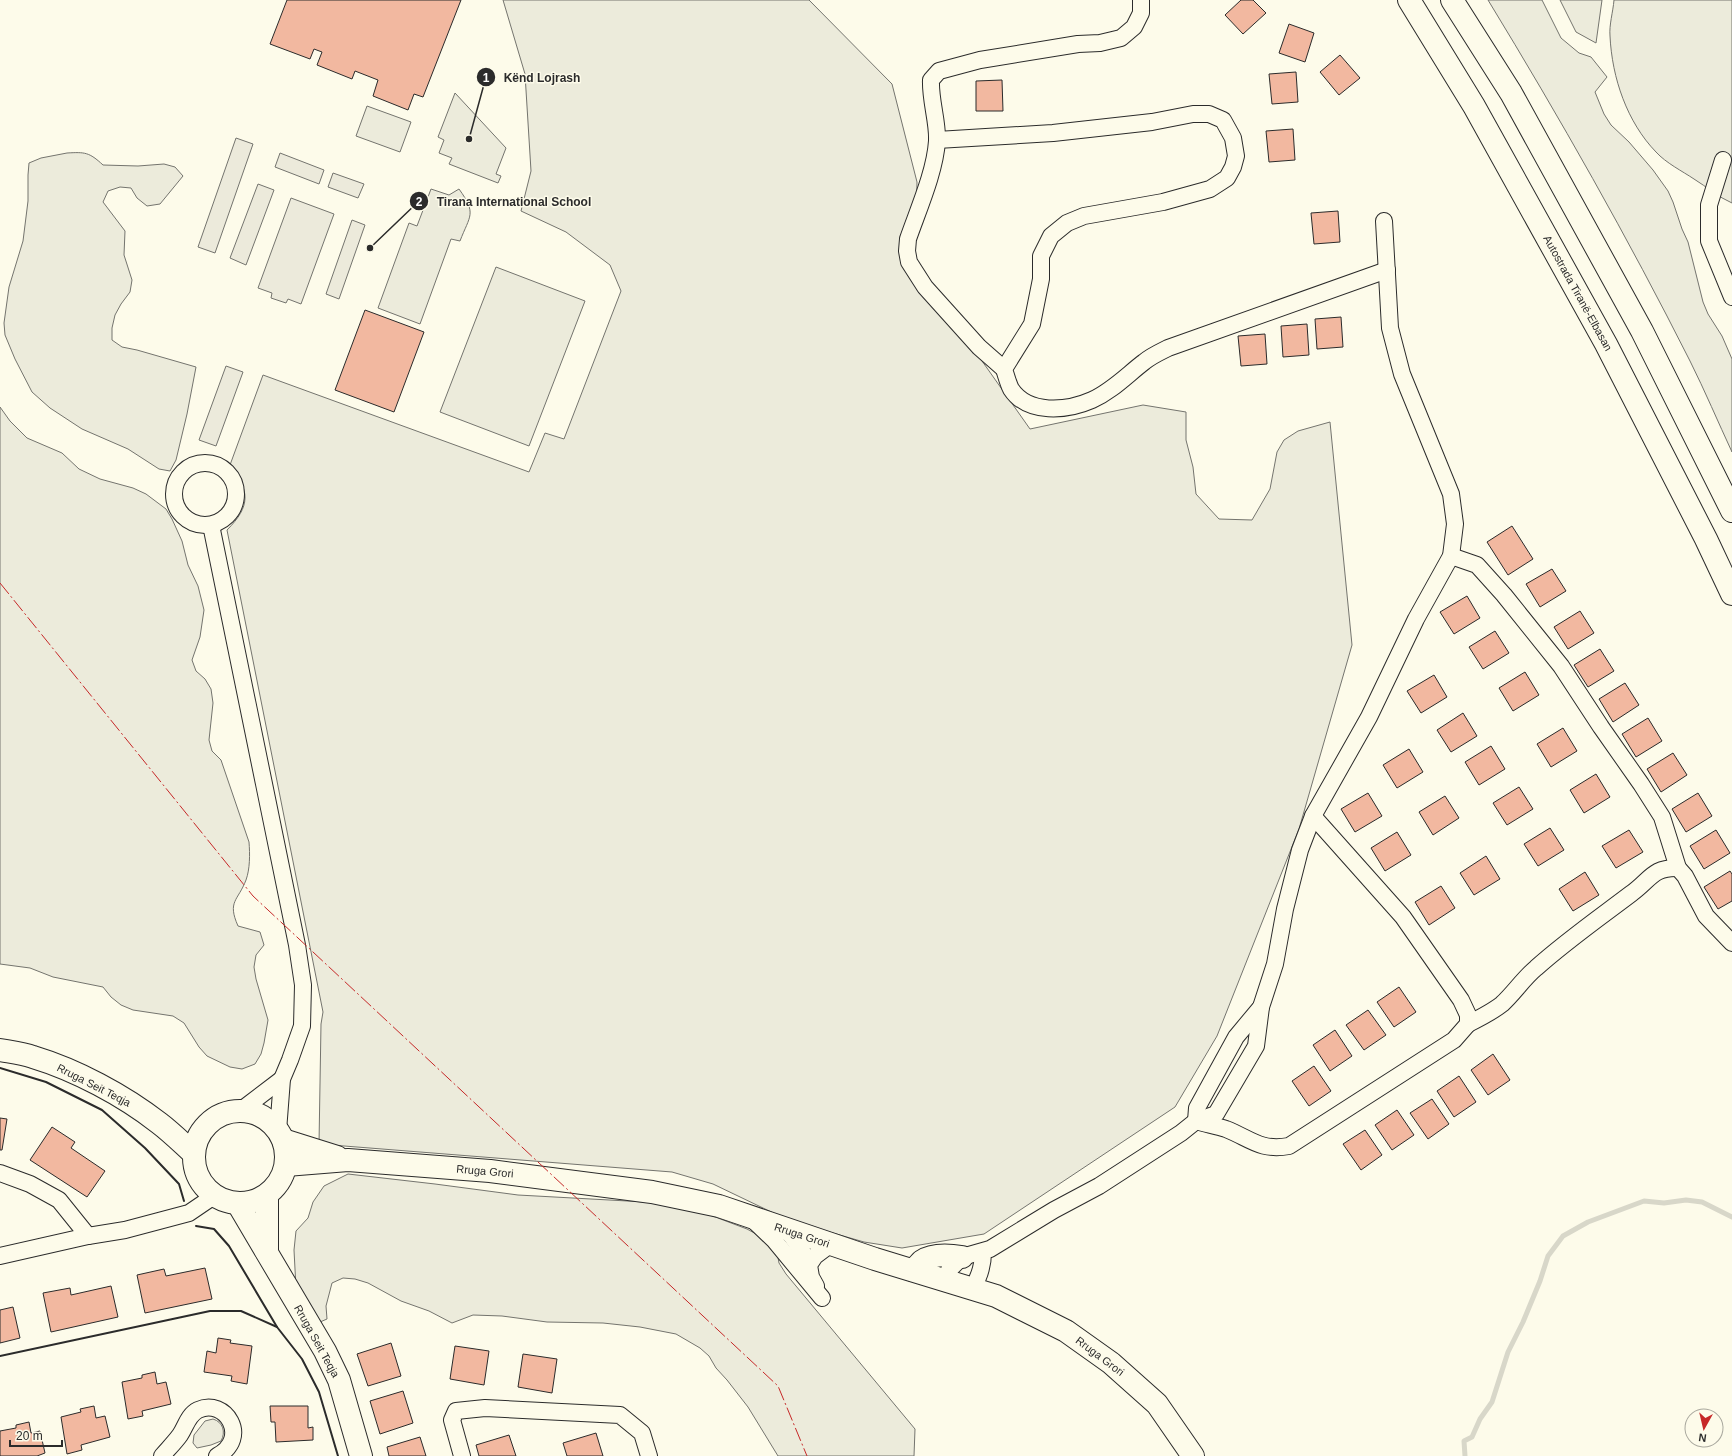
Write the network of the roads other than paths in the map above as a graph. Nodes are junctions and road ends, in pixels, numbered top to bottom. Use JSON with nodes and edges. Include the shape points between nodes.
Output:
{"nodes":[{"id":1,"x":1141,"y":0,"type":"edge"},
{"id":2,"x":1409,"y":0,"type":"edge"},
{"id":3,"x":1452,"y":0,"type":"edge"},
{"id":4,"x":937,"y":140,"type":"junction"},
{"id":5,"x":1723,"y":160,"type":"dead end"},
{"id":6,"x":1384,"y":221,"type":"dead end"},
{"id":7,"x":1388,"y":270,"type":"junction"},
{"id":8,"x":1732,"y":297,"type":"edge"},
{"id":9,"x":1004,"y":369,"type":"junction"},
{"id":10,"x":1732,"y":511,"type":"edge"},
{"id":11,"x":212,"y":525,"type":"dead end"},
{"id":12,"x":1451,"y":556,"type":"junction"},
{"id":13,"x":1732,"y":594,"type":"edge"},
{"id":14,"x":1313,"y":816,"type":"junction"},
{"id":15,"x":1678,"y":868,"type":"junction"},
{"id":16,"x":1732,"y":943,"type":"edge"},
{"id":17,"x":1261,"y":1007,"type":"junction"},
{"id":18,"x":1468,"y":1024,"type":"junction"},
{"id":19,"x":0,"y":1050,"type":"edge"},
{"id":20,"x":282,"y":1079,"type":"junction"},
{"id":21,"x":240,"y":1111,"type":"junction"},
{"id":22,"x":1196,"y":1122,"type":"junction"},
{"id":23,"x":160,"y":1123,"type":"junction"},
{"id":24,"x":205,"y":1126,"type":"junction"},
{"id":25,"x":281,"y":1135,"type":"junction"},
{"id":26,"x":193,"y":1153,"type":"junction"},
{"id":27,"x":348,"y":1160,"type":"junction"},
{"id":28,"x":286,"y":1165,"type":"junction"},
{"id":29,"x":0,"y":1173,"type":"edge"},
{"id":30,"x":267,"y":1195,"type":"junction"},
{"id":31,"x":214,"y":1196,"type":"junction"},
{"id":32,"x":238,"y":1204,"type":"junction"},
{"id":33,"x":752,"y":1218,"type":"junction"},
{"id":34,"x":787,"y":1230,"type":"junction"},
{"id":35,"x":88,"y":1236,"type":"junction"},
{"id":36,"x":831,"y":1244,"type":"junction"},
{"id":37,"x":983,"y":1252,"type":"junction"},
{"id":38,"x":268,"y":1254,"type":"junction"},
{"id":39,"x":0,"y":1256,"type":"edge"},
{"id":40,"x":962,"y":1257,"type":"junction"},
{"id":41,"x":809,"y":1265,"type":"junction"},
{"id":42,"x":913,"y":1270,"type":"junction"},
{"id":43,"x":948,"y":1281,"type":"junction"},
{"id":44,"x":972,"y":1289,"type":"junction"},
{"id":45,"x":162,"y":1456,"type":"edge"},
{"id":46,"x":217,"y":1456,"type":"edge"},
{"id":47,"x":361,"y":1456,"type":"edge"},
{"id":48,"x":462,"y":1456,"type":"edge"},
{"id":49,"x":649,"y":1456,"type":"edge"},
{"id":50,"x":1193,"y":1456,"type":"edge"}],
"edges":[{"from":1,"to":4,"type":"street","via":[[1141,13],[1134,27],[1121,38],[980,60],[939,71],[931,80],[930,91]]},
{"from":2,"to":13,"type":"main road","name":"Autostrada Tiranë-Elbasan","via":[[1474,106],[1602,337]]},
{"from":3,"to":10,"type":"main road","via":[[1511,93],[1638,324]]},
{"from":4,"to":9,"type":"street","via":[[933,163],[908,239],[909,262],[925,287],[979,347]]},
{"from":4,"to":9,"type":"street","via":[[1053,133],[1152,122],[1193,114],[1209,114],[1223,120],[1233,138],[1236,156],[1233,167],[1227,178],[1210,190],[1163,202],[1084,216],[1067,223],[1050,236],[1041,256],[1041,279],[1032,324]]},
{"from":5,"to":8,"type":"street","via":[[1709,205],[1709,241]]},
{"from":6,"to":7,"type":"street"},
{"from":7,"to":9,"type":"street","via":[[1168,348],[1145,360],[1113,387],[1092,400],[1056,410],[1035,407],[1018,397],[1010,388]]},
{"from":7,"to":12,"type":"street","via":[[1390,328],[1402,374],[1451,494],[1455,524]]},
{"from":11,"to":20,"type":"street","via":[[303,985],[302,1026]]},
{"from":12,"to":14,"type":"street","via":[[1416,619],[1369,717]]},
{"from":12,"to":15,"type":"street","via":[[1477,565],[1561,666],[1600,728],[1662,817]]},
{"from":14,"to":17,"type":"street","via":[[1300,850],[1285,909],[1275,964]]},
{"from":14,"to":18,"type":"street","via":[[1403,917],[1461,1000],[1468,1015]]},
{"from":15,"to":16,"type":"street","via":[[1685,876],[1706,916]]},
{"from":15,"to":18,"type":"street","via":[[1666,867],[1655,873],[1634,892],[1565,943],[1502,1003]]},
{"from":17,"to":22,"type":"street","via":[[1236,1037],[1197,1108]]},
{"from":17,"to":22,"type":"street","via":[[1256,1046],[1216,1114]]},
{"from":18,"to":22,"type":"street","via":[[1454,1040],[1289,1146],[1268,1147],[1226,1129]]},
{"from":19,"to":23,"type":"main road","name":"Rruga Seit Teqja","via":[[32,1056],[72,1071],[134,1105]]},
{"from":20,"to":21,"type":"street"},
{"from":20,"to":25,"type":"street"},
{"from":21,"to":24,"type":"main road","via":[[228,1112]]},
{"from":21,"to":25,"type":"main road","via":[[262,1116]]},
{"from":22,"to":37,"type":"street","via":[[1099,1186]]},
{"from":23,"to":24,"type":"main road"},
{"from":23,"to":26,"type":"main road","name":"Rruga Seit Teqja"},
{"from":24,"to":26,"type":"main road","via":[[197,1138]]},
{"from":25,"to":27,"type":"main road","name":"Rruga Grori"},
{"from":25,"to":28,"type":"main road","via":[[286,1152]]},
{"from":26,"to":31,"type":"main road","via":[[198,1177]]},
{"from":27,"to":28,"type":"main road","name":"Rruga Grori"},
{"from":27,"to":33,"type":"main road","name":"Rruga Grori","via":[[490,1171],[652,1192],[719,1206]]},
{"from":28,"to":30,"type":"main road","via":[[276,1187]]},
{"from":29,"to":35,"type":"street","via":[[30,1184],[59,1200]]},
{"from":30,"to":32,"type":"main road","via":[[253,1202]]},
{"from":30,"to":38,"type":"main road","name":"Rruga Seit Teqja"},
{"from":31,"to":32,"type":"main road","via":[[225,1202]]},
{"from":31,"to":35,"type":"street","via":[[189,1213],[125,1230]]},
{"from":32,"to":38,"type":"main road","name":"Rruga Seit Teqja"},
{"from":33,"to":34,"type":"main road","name":"Rruga Grori"},
{"from":33,"to":41,"type":"street","via":[[774,1240],[822,1298],[811,1276]]},
{"from":34,"to":36,"type":"main road","name":"Rruga Grori"},
{"from":34,"to":41,"type":"street"},
{"from":35,"to":39,"type":"street"},
{"from":36,"to":41,"type":"street","via":[[815,1256]]},
{"from":36,"to":42,"type":"main road","name":"Rruga Grori"},
{"from":37,"to":40,"type":"street"},
{"from":37,"to":44,"type":"street","via":[[982,1266]]},
{"from":38,"to":47,"type":"main road","name":"Rruga Seit Teqja","via":[[325,1351],[339,1380]]},
{"from":40,"to":42,"type":"main road","via":[[950,1254],[928,1259]]},
{"from":40,"to":43,"type":"street","via":[[949,1270]]},
{"from":42,"to":43,"type":"main road","name":"Rruga Grori"},
{"from":43,"to":44,"type":"main road","name":"Rruga Grori"},
{"from":44,"to":50,"type":"main road","name":"Rruga Grori","via":[[996,1296],[1066,1331],[1111,1363],[1157,1404]]},
{"from":45,"to":46,"type":"street","via":[[180,1436],[189,1418],[198,1410],[209,1408],[219,1410],[228,1416],[233,1426],[231,1446]]},
{"from":48,"to":49,"type":"street","via":[[452,1420],[456,1411],[485,1408],[620,1415],[642,1433]]}]}
